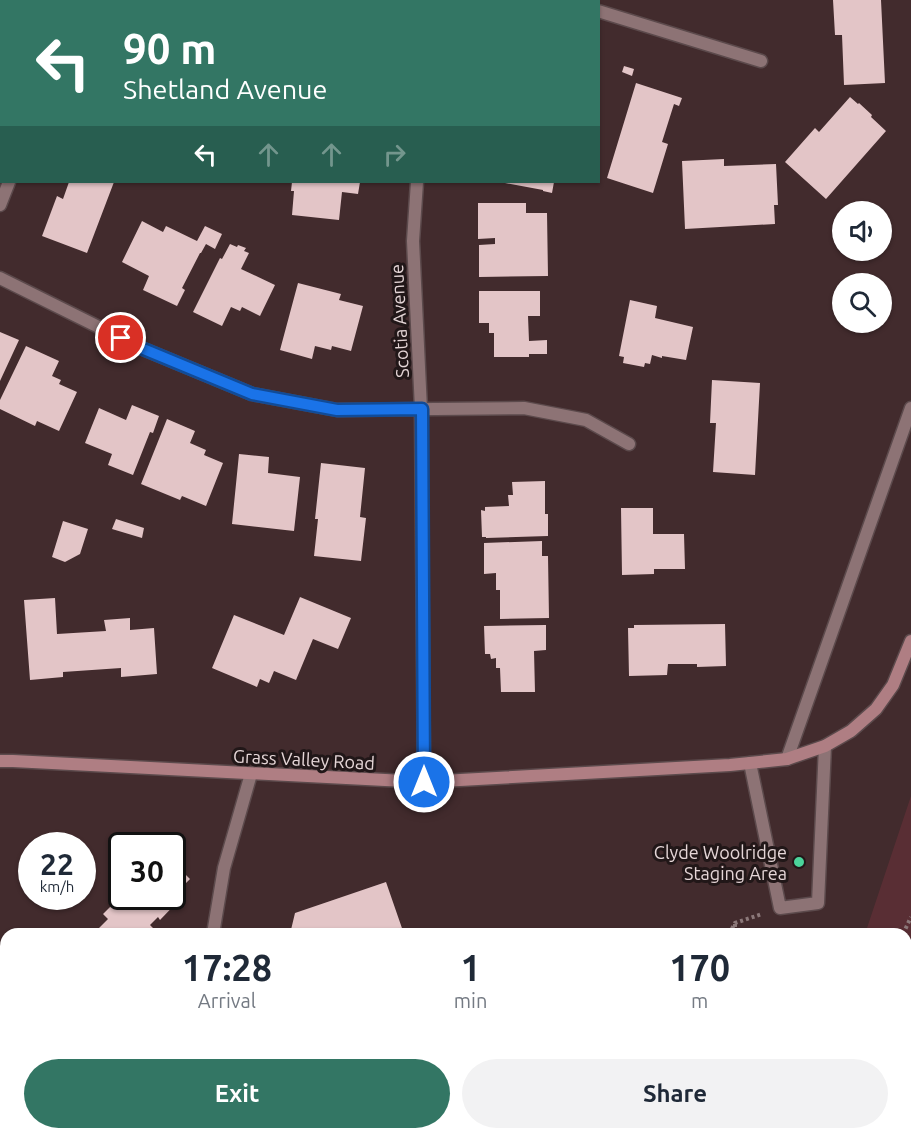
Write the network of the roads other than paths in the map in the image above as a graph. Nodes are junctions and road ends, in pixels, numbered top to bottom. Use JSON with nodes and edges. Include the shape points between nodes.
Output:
{"nodes":[{"id":1,"x":600,"y":12,"type":"edge"},
{"id":2,"x":761,"y":61,"type":"dead end"},
{"id":3,"x":9,"y":183,"type":"edge"},
{"id":4,"x":417,"y":183,"type":"edge"},
{"id":5,"x":0,"y":205,"type":"edge"},
{"id":6,"x":0,"y":278,"type":"edge"},
{"id":7,"x":911,"y":408,"type":"edge"},
{"id":8,"x":422,"y":409,"type":"junction"},
{"id":9,"x":629,"y":444,"type":"dead end"},
{"id":10,"x":911,"y":640,"type":"edge"},
{"id":11,"x":825,"y":746,"type":"junction"},
{"id":12,"x":787,"y":759,"type":"junction"},
{"id":13,"x":0,"y":761,"type":"edge"},
{"id":14,"x":750,"y":763,"type":"junction"},
{"id":15,"x":251,"y":774,"type":"junction"},
{"id":16,"x":424,"y":782,"type":"junction"},
{"id":17,"x":214,"y":928,"type":"edge"}],
"edges":[{"from":1,"to":2,"type":"street"},
{"from":3,"to":5,"type":"street"},
{"from":4,"to":8,"type":"street","name":"Scotia Avenue","via":[[412,241]]},
{"from":6,"to":8,"type":"street","via":[[141,348],[252,394],[337,410]]},
{"from":7,"to":12,"type":"street"},
{"from":8,"to":9,"type":"street","via":[[524,408],[586,420]]},
{"from":8,"to":16,"type":"street","name":"Scotia Avenue"},
{"from":10,"to":11,"type":"main road","name":"Grass Valley Road","via":[[893,685],[876,709],[851,731]]},
{"from":11,"to":12,"type":"main road","name":"Grass Valley Road"},
{"from":11,"to":14,"type":"street","via":[[818,903],[780,908]]},
{"from":12,"to":14,"type":"main road","name":"Grass Valley Road"},
{"from":13,"to":15,"type":"main road","name":"Grass Valley Road"},
{"from":14,"to":16,"type":"main road","name":"Grass Valley Road"},
{"from":15,"to":16,"type":"main road","name":"Grass Valley Road"},
{"from":15,"to":17,"type":"street","via":[[224,868]]}]}
